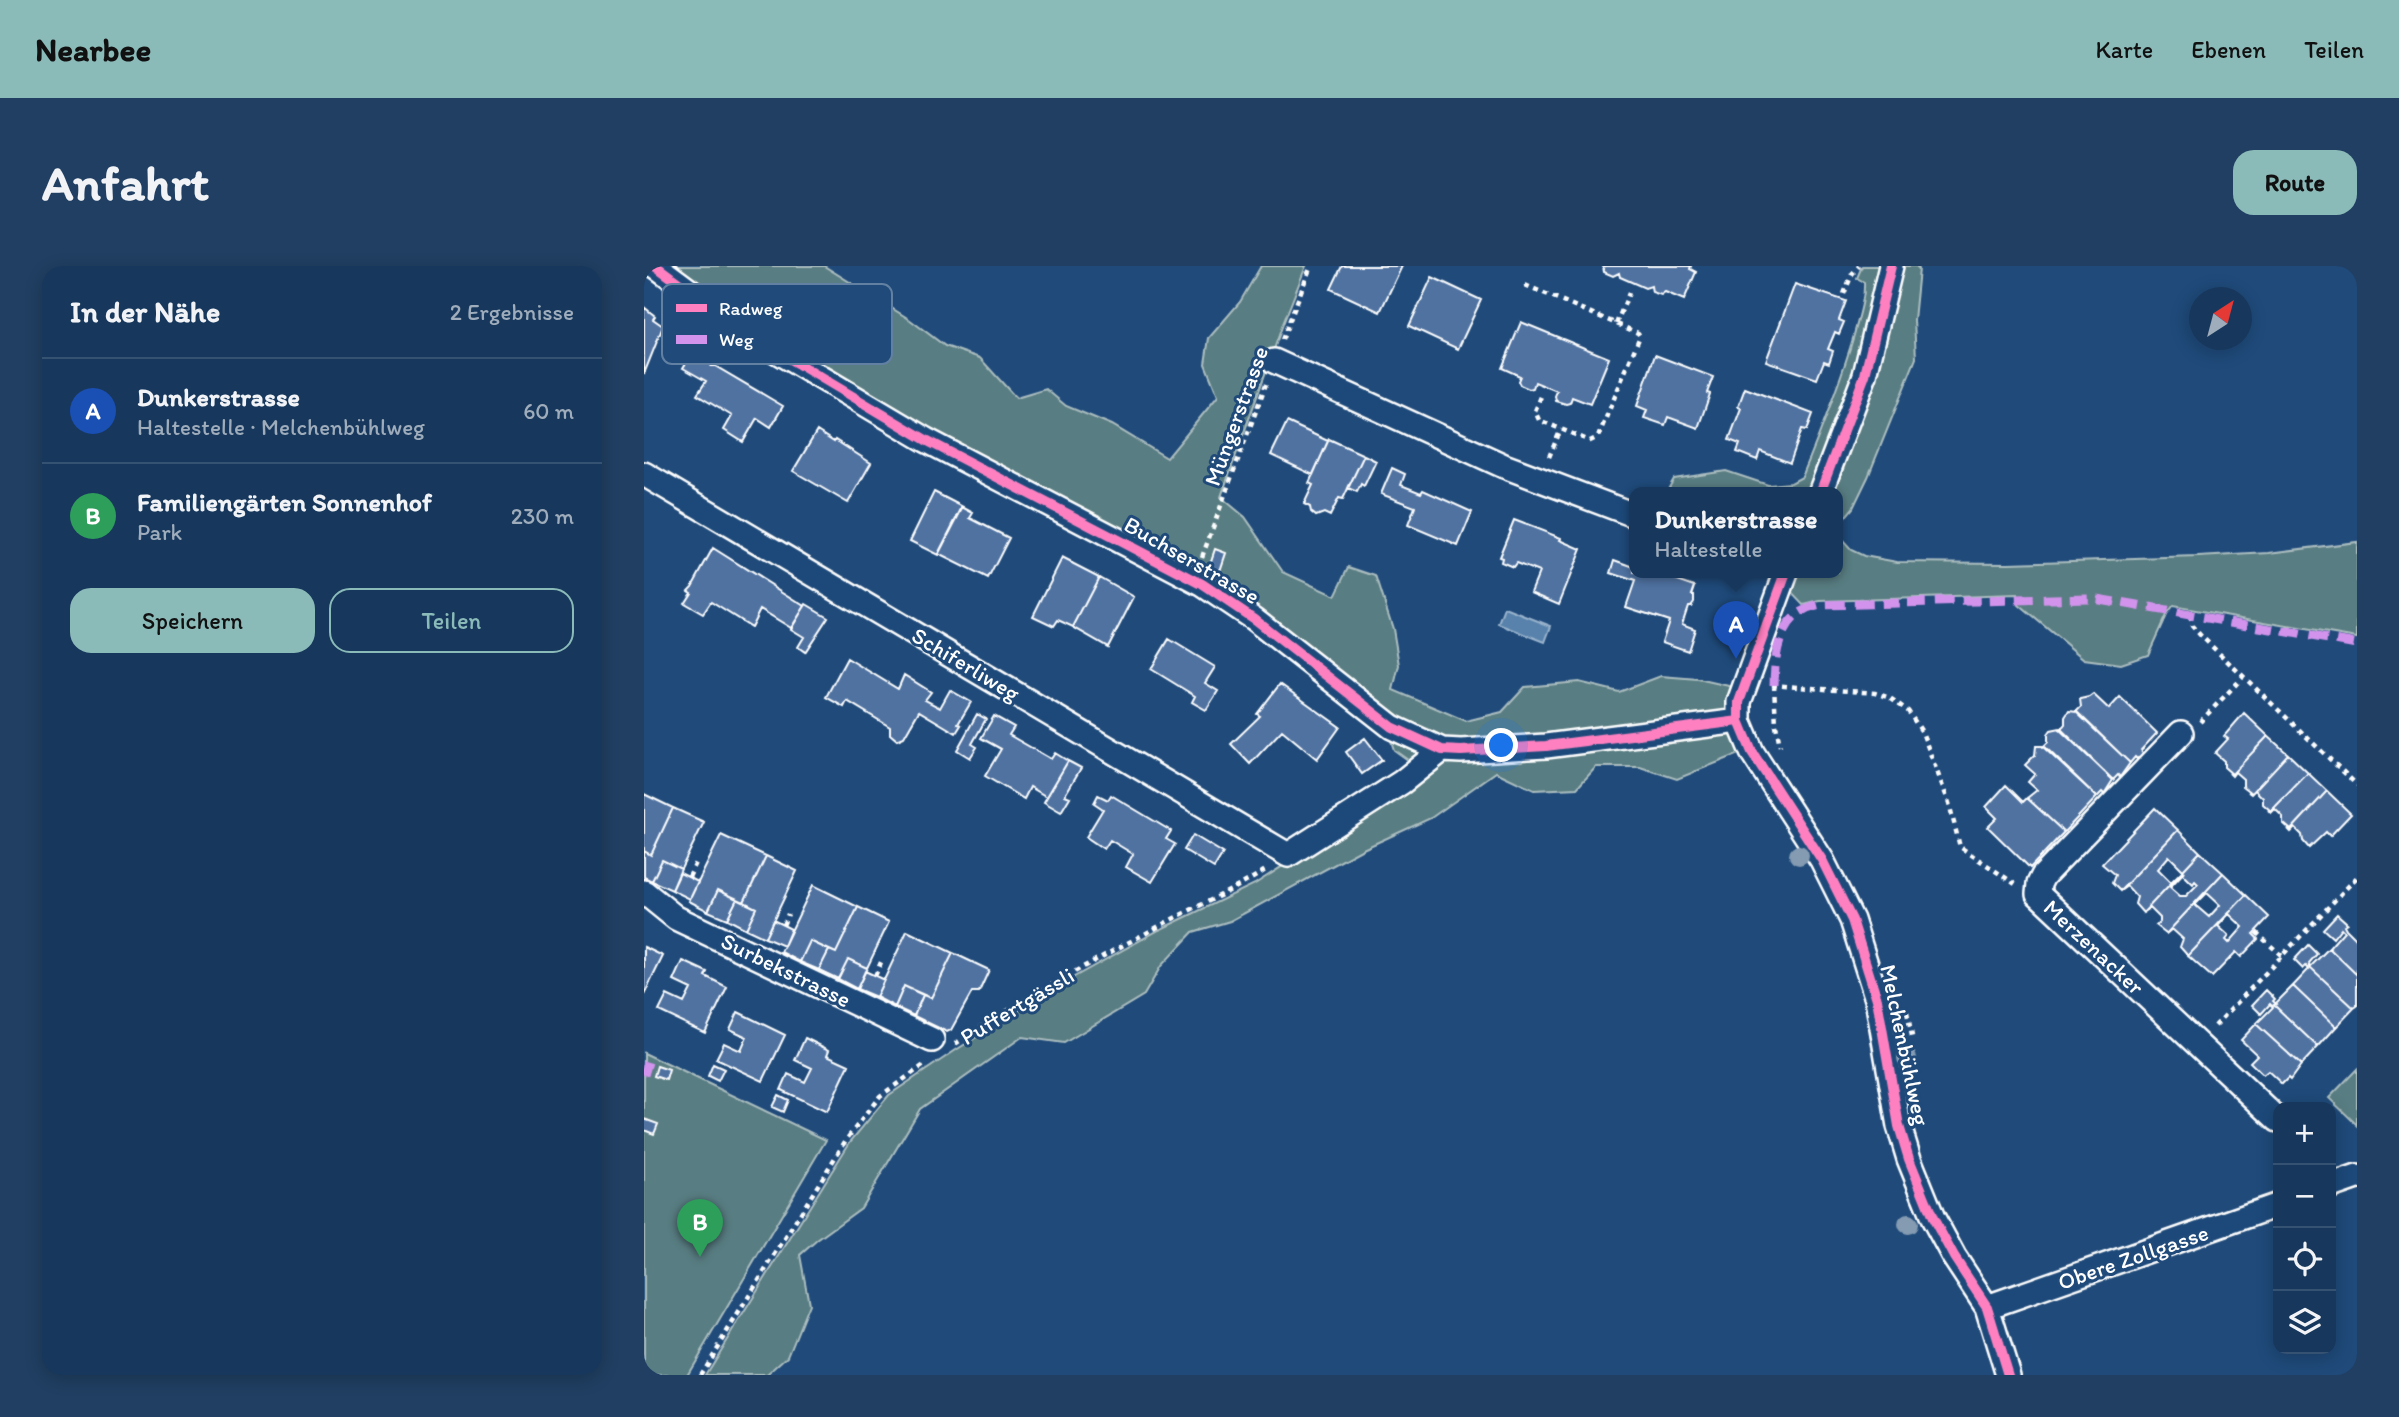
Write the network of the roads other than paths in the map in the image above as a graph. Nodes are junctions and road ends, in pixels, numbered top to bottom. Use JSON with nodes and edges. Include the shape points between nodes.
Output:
{"nodes":[{"id":1,"x":656,"y":266,"type":"edge"},
{"id":2,"x":1891,"y":266,"type":"edge"},
{"id":3,"x":680,"y":284,"type":"edge"},
{"id":4,"x":1274,"y":361,"type":"road end"},
{"id":5,"x":798,"y":364,"type":"edge"},
{"id":6,"x":644,"y":474,"type":"edge"},
{"id":7,"x":1822,"y":487,"type":"edge"},
{"id":8,"x":1629,"y":513,"type":"edge"},
{"id":9,"x":1784,"y":578,"type":"edge"},
{"id":10,"x":1739,"y":721,"type":"junction"},
{"id":11,"x":2180,"y":733,"type":"road end"},
{"id":12,"x":1442,"y":750,"type":"junction"},
{"id":13,"x":644,"y":892,"type":"edge"},
{"id":14,"x":939,"y":1049,"type":"road end"},
{"id":15,"x":2273,"y":1115,"type":"edge"},
{"id":16,"x":2357,"y":1177,"type":"edge"},
{"id":17,"x":2336,"y":1184,"type":"edge"},
{"id":18,"x":2273,"y":1207,"type":"edge"},
{"id":19,"x":1987,"y":1307,"type":"junction"},
{"id":20,"x":2008,"y":1375,"type":"edge"}],
"edges":[{"from":1,"to":3,"type":"street","name":"Buchserstrasse"},
{"from":2,"to":7,"type":"street","via":[[1865,375]]},
{"from":4,"to":8,"type":"street","via":[[1504,466]]},
{"from":5,"to":12,"type":"street","name":"Buchserstrasse","via":[[914,433],[1193,579],[1247,614],[1392,727]]},
{"from":6,"to":12,"type":"street","name":"Schiferliweg","via":[[1288,855],[1402,782]]},
{"from":9,"to":10,"type":"street","via":[[1739,702]]},
{"from":10,"to":12,"type":"street","name":"Buchserstrasse","via":[[1546,746]]},
{"from":10,"to":19,"type":"street","name":"Melchenbühlweg","via":[[1752,752],[1822,860],[1848,911],[1877,999],[1909,1159],[1933,1219]]},
{"from":11,"to":15,"type":"street","name":"Merzenacker","via":[[2043,876],[2038,894]]},
{"from":13,"to":14,"type":"street","name":"Surbekstrasse","via":[[676,918]]},
{"from":16,"to":17,"type":"street"},
{"from":18,"to":19,"type":"street","name":"Obere Zollgasse"},
{"from":19,"to":20,"type":"street","name":"Melchenbühlweg"}]}
